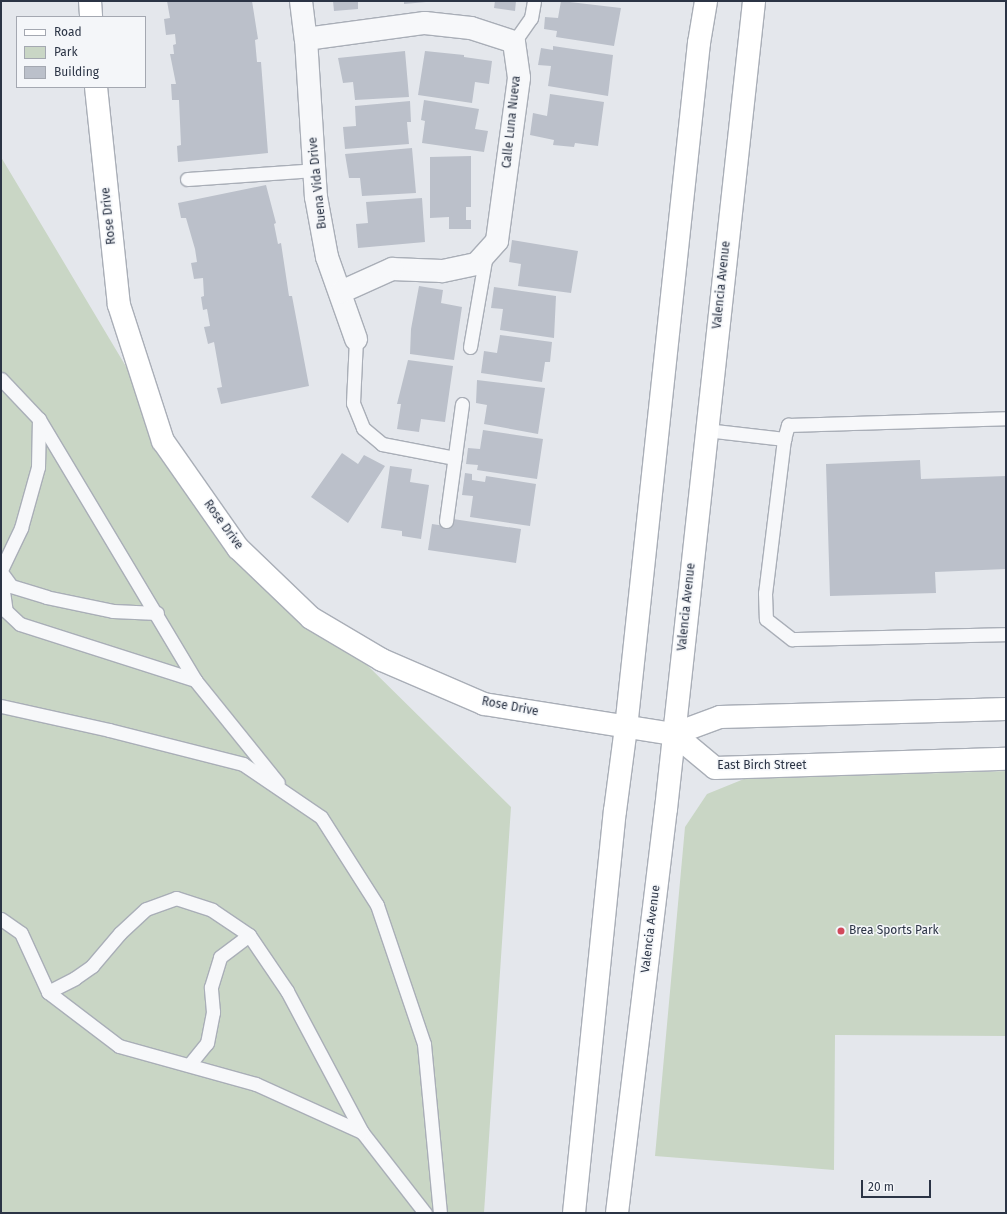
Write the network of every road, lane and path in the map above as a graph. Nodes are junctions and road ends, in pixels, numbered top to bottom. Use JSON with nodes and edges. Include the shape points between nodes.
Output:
{"nodes":[{"id":1,"x":90,"y":1,"type":"edge"},
{"id":2,"x":301,"y":1,"type":"edge"},
{"id":3,"x":534,"y":1,"type":"edge"},
{"id":4,"x":706,"y":1,"type":"edge"},
{"id":5,"x":754,"y":1,"type":"edge"},
{"id":6,"x":91,"y":16,"type":"edge"},
{"id":7,"x":306,"y":40,"type":"junction"},
{"id":8,"x":514,"y":42,"type":"junction"},
{"id":9,"x":96,"y":88,"type":"edge"},
{"id":10,"x":315,"y":170,"type":"junction"},
{"id":11,"x":187,"y":179,"type":"dead end"},
{"id":12,"x":486,"y":254,"type":"junction"},
{"id":13,"x":341,"y":292,"type":"junction"},
{"id":14,"x":356,"y":339,"type":"joint"},
{"id":15,"x":470,"y":347,"type":"dead end"},
{"id":16,"x":1,"y":379,"type":"edge"},
{"id":17,"x":462,"y":404,"type":"dead end"},
{"id":18,"x":1006,"y":418,"type":"edge"},
{"id":19,"x":40,"y":419,"type":"junction"},
{"id":20,"x":706,"y":430,"type":"junction"},
{"id":21,"x":784,"y":439,"type":"junction"},
{"id":22,"x":454,"y":458,"type":"junction"},
{"id":23,"x":446,"y":521,"type":"dead end"},
{"id":24,"x":1,"y":571,"type":"edge"},
{"id":25,"x":1,"y":577,"type":"edge"},
{"id":26,"x":157,"y":613,"type":"junction"},
{"id":27,"x":1006,"y":634,"type":"edge"},
{"id":28,"x":195,"y":680,"type":"junction"},
{"id":29,"x":1,"y":706,"type":"edge"},
{"id":30,"x":1006,"y":709,"type":"edge"},
{"id":31,"x":626,"y":728,"type":"junction"},
{"id":32,"x":674,"y":734,"type":"junction"},
{"id":33,"x":1006,"y":759,"type":"edge"},
{"id":34,"x":287,"y":794,"type":"junction"},
{"id":35,"x":1,"y":919,"type":"edge"},
{"id":36,"x":249,"y":935,"type":"junction"},
{"id":37,"x":48,"y":992,"type":"junction"},
{"id":38,"x":189,"y":1065,"type":"junction"},
{"id":39,"x":362,"y":1132,"type":"junction"},
{"id":40,"x":425,"y":1213,"type":"edge"},
{"id":41,"x":440,"y":1213,"type":"edge"},
{"id":42,"x":574,"y":1213,"type":"edge"},
{"id":43,"x":616,"y":1213,"type":"edge"}],
"edges":[{"from":1,"to":6,"type":"main road"},
{"from":2,"to":7,"type":"street","name":"Buena Vida Drive"},
{"from":3,"to":8,"type":"lane","via":[[531,18]]},
{"from":4,"to":31,"type":"main road","via":[[699,43]]},
{"from":5,"to":20,"type":"main road","name":"Valencia Avenue"},
{"from":7,"to":8,"type":"street","via":[[425,23],[471,28]]},
{"from":7,"to":10,"type":"street","name":"Buena Vida Drive"},
{"from":8,"to":12,"type":"street","name":"Calle Luna Nueva","via":[[519,78],[497,241]]},
{"from":9,"to":31,"type":"main road","name":"Rose Drive","via":[[119,305],[163,441],[238,548],[311,618],[382,660],[484,704]]},
{"from":10,"to":11,"type":"lane"},
{"from":10,"to":13,"type":"street","name":"Buena Vida Drive","via":[[327,257]]},
{"from":12,"to":13,"type":"street","name":"Calle Luna Nueva","via":[[476,264],[442,271],[392,270]]},
{"from":12,"to":15,"type":"lane"},
{"from":13,"to":14,"type":"street","name":"Buena Vida Drive"},
{"from":14,"to":22,"type":"lane","name":"Buena Vida Drive","via":[[353,403],[362,428],[382,444]]},
{"from":16,"to":19,"type":"lane"},
{"from":17,"to":22,"type":"lane"},
{"from":18,"to":21,"type":"lane","via":[[788,425]]},
{"from":19,"to":24,"type":"lane","via":[[38,467],[21,528]]},
{"from":19,"to":26,"type":"lane"},
{"from":20,"to":21,"type":"lane"},
{"from":20,"to":32,"type":"main road","name":"Valencia Avenue"},
{"from":21,"to":27,"type":"lane","via":[[765,593],[766,619],[792,639]]},
{"from":22,"to":23,"type":"lane"},
{"from":24,"to":26,"type":"lane","via":[[11,586],[46,596],[113,611]]},
{"from":25,"to":28,"type":"lane","via":[[6,611],[20,624]]},
{"from":26,"to":28,"type":"lane"},
{"from":28,"to":34,"type":"lane"},
{"from":29,"to":34,"type":"lane","via":[[243,764]]},
{"from":30,"to":32,"type":"main road","via":[[720,717]]},
{"from":31,"to":32,"type":"main road","name":"Rose Drive"},
{"from":31,"to":42,"type":"main road","via":[[615,811]]},
{"from":32,"to":33,"type":"main road","name":"East Birch Street","via":[[715,768]]},
{"from":32,"to":43,"type":"main road","name":"Valencia Avenue"},
{"from":34,"to":41,"type":"lane","via":[[321,817],[377,905],[424,1044]]},
{"from":35,"to":37,"type":"lane","via":[[21,933]]},
{"from":36,"to":37,"type":"lane","via":[[212,910],[176,898],[146,909],[120,933],[92,966]]},
{"from":36,"to":38,"type":"lane","via":[[220,957],[211,987],[213,1012],[208,1043]]},
{"from":36,"to":39,"type":"lane","via":[[287,991]]},
{"from":37,"to":38,"type":"lane","via":[[119,1046]]},
{"from":38,"to":39,"type":"lane","via":[[256,1084]]},
{"from":39,"to":40,"type":"lane"}]}
